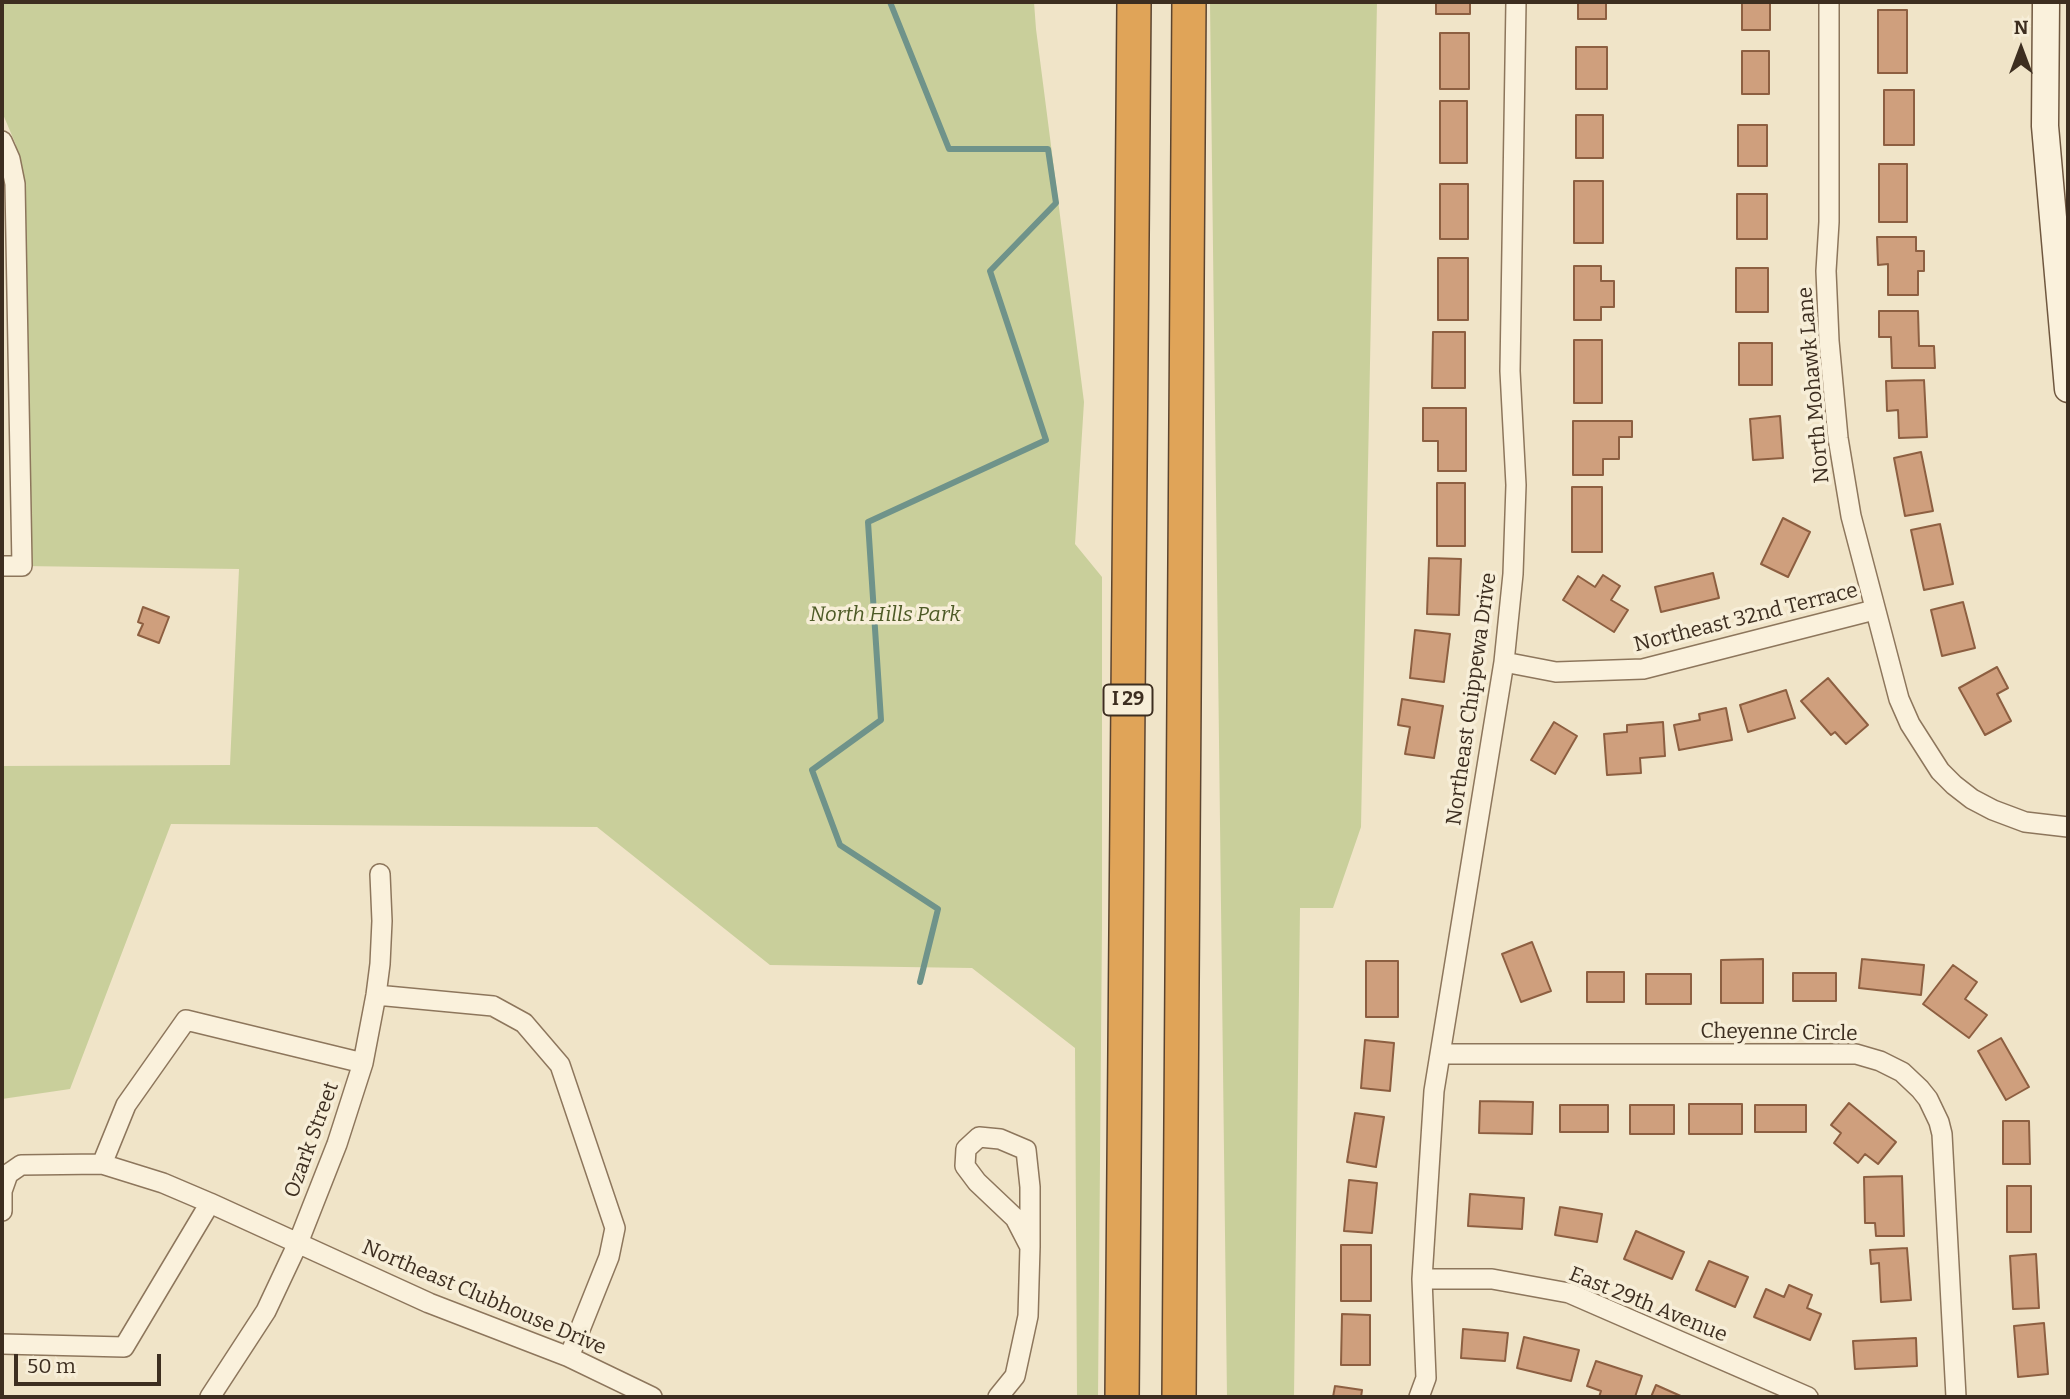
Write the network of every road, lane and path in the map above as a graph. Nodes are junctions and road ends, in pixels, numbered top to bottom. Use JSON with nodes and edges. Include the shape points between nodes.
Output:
{"nodes":[{"id":1,"x":1134,"y":2,"type":"edge"},
{"id":2,"x":1189,"y":2,"type":"edge"},
{"id":3,"x":1516,"y":2,"type":"edge"},
{"id":4,"x":1829,"y":2,"type":"edge"},
{"id":5,"x":2046,"y":2,"type":"edge"},
{"id":6,"x":2,"y":141,"type":"edge"},
{"id":7,"x":2068,"y":389,"type":"edge"},
{"id":8,"x":2,"y":566,"type":"edge"},
{"id":9,"x":1874,"y":610,"type":"junction"},
{"id":10,"x":1504,"y":662,"type":"junction"},
{"id":11,"x":2068,"y":827,"type":"edge"},
{"id":12,"x":380,"y":874,"type":"dead end"},
{"id":13,"x":376,"y":995,"type":"junction"},
{"id":14,"x":1440,"y":1054,"type":"junction"},
{"id":15,"x":363,"y":1063,"type":"junction"},
{"id":16,"x":102,"y":1164,"type":"junction"},
{"id":17,"x":210,"y":1203,"type":"junction"},
{"id":18,"x":2,"y":1211,"type":"edge"},
{"id":19,"x":298,"y":1243,"type":"junction"},
{"id":20,"x":1030,"y":1247,"type":"junction"},
{"id":21,"x":1422,"y":1279,"type":"junction"},
{"id":22,"x":2,"y":1344,"type":"edge"},
{"id":23,"x":569,"y":1357,"type":"junction"},
{"id":24,"x":210,"y":1397,"type":"edge"},
{"id":25,"x":652,"y":1397,"type":"edge"},
{"id":26,"x":998,"y":1397,"type":"edge"},
{"id":27,"x":1122,"y":1397,"type":"edge"},
{"id":28,"x":1179,"y":1397,"type":"edge"},
{"id":29,"x":1419,"y":1397,"type":"edge"},
{"id":30,"x":1808,"y":1397,"type":"edge"},
{"id":31,"x":1956,"y":1397,"type":"edge"}],
"edges":[{"from":1,"to":27,"type":"highway","number":"I 29"},
{"from":2,"to":28,"type":"highway","number":"I 29"},
{"from":3,"to":10,"type":"street","name":"Northeast Chippewa Drive","via":[[1510,370],[1516,485]]},
{"from":4,"to":9,"type":"street","name":"North Mohawk Lane","via":[[1829,341],[1844,481]]},
{"from":5,"to":7,"type":"main road","via":[[2045,125]]},
{"from":6,"to":8,"type":"street","via":[[15,184],[22,566]]},
{"from":9,"to":10,"type":"street","name":"Northeast 32nd Terrace","via":[[1643,669],[1556,672]]},
{"from":9,"to":11,"type":"street","name":"North Mohawk Lane","via":[[1899,699],[1940,771],[1972,799],[1993,810],[2025,822]]},
{"from":10,"to":14,"type":"street","name":"Northeast Chippewa Drive"},
{"from":12,"to":13,"type":"street","name":"Ozark Street","via":[[382,921]]},
{"from":13,"to":15,"type":"street","name":"Ozark Street"},
{"from":13,"to":23,"type":"street","via":[[494,1006],[524,1023],[560,1065],[615,1228],[609,1257]]},
{"from":14,"to":21,"type":"street","name":"Northeast Chippewa Drive"},
{"from":14,"to":31,"type":"street","name":"Cheyenne Circle","via":[[1856,1054],[1902,1072],[1928,1099],[1942,1134]]},
{"from":15,"to":16,"type":"street","via":[[186,1020],[126,1105]]},
{"from":15,"to":19,"type":"street","name":"Ozark Street"},
{"from":16,"to":17,"type":"street","name":"Northeast Clubhouse Drive","via":[[163,1182]]},
{"from":16,"to":18,"type":"street","name":"Northeast Clubhouse Drive","via":[[21,1165],[8,1174]]},
{"from":17,"to":19,"type":"street","name":"Northeast Clubhouse Drive"},
{"from":17,"to":22,"type":"street","via":[[124,1347]]},
{"from":19,"to":23,"type":"street","name":"Northeast Clubhouse Drive","via":[[429,1303]]},
{"from":19,"to":24,"type":"street","name":"Ozark Street","via":[[266,1311]]},
{"from":20,"to":20,"type":"street","via":[[1026,1150],[1000,1139],[979,1137],[966,1149],[965,1166],[1015,1218]]},
{"from":20,"to":26,"type":"street","via":[[1023,1340],[1015,1376]]},
{"from":21,"to":29,"type":"street","name":"Northeast Chippewa Drive","via":[[1426,1378]]},
{"from":21,"to":30,"type":"street","name":"East 29th Avenue","via":[[1492,1279],[1569,1293]]},
{"from":23,"to":25,"type":"street","name":"Northeast Clubhouse Drive"}]}
